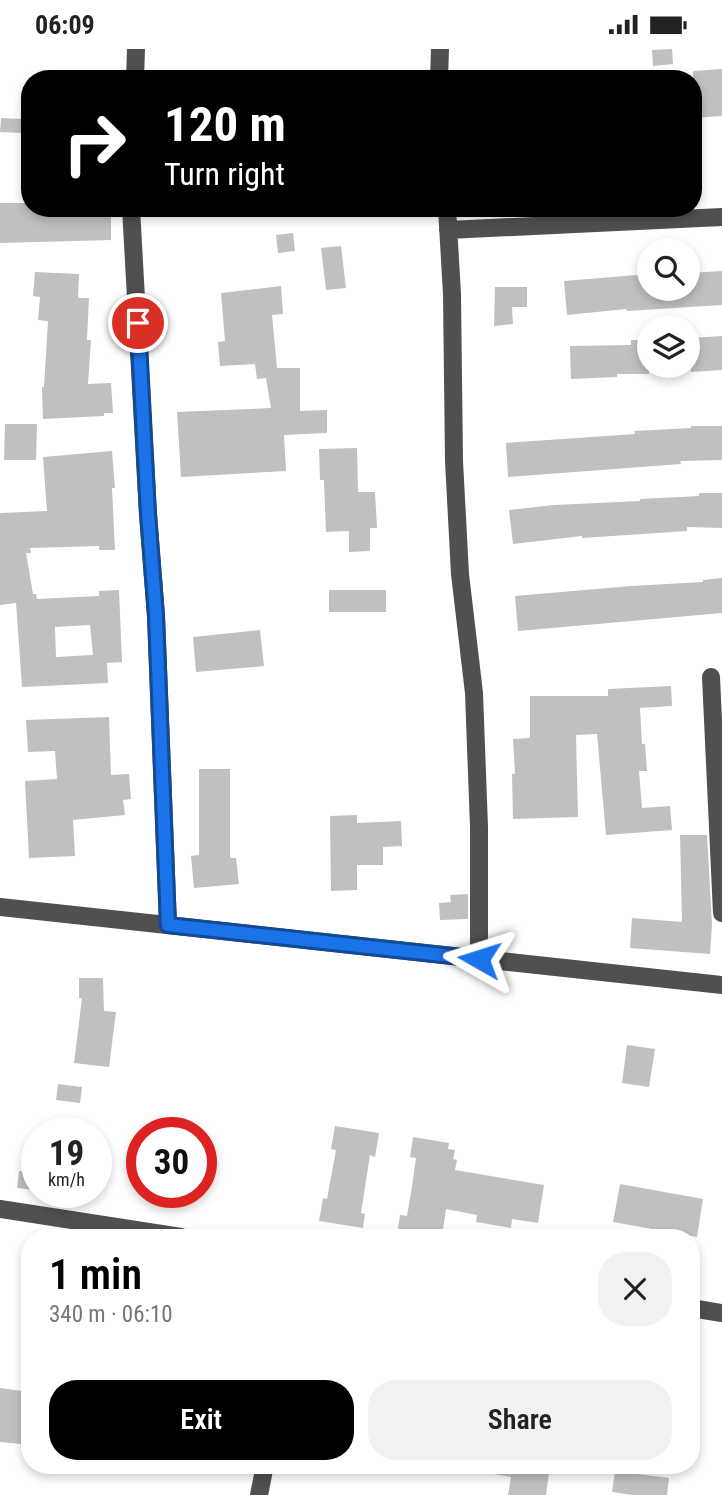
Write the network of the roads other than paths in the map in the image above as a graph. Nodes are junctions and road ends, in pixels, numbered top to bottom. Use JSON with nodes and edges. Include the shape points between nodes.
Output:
{"nodes":[{"id":1,"x":136,"y":49,"type":"edge"},
{"id":2,"x":440,"y":49,"type":"edge"},
{"id":3,"x":135,"y":70,"type":"edge"},
{"id":4,"x":439,"y":70,"type":"edge"},
{"id":5,"x":132,"y":217,"type":"edge"},
{"id":6,"x":447,"y":217,"type":"edge"},
{"id":7,"x":722,"y":217,"type":"edge"},
{"id":8,"x":448,"y":230,"type":"junction"},
{"id":9,"x":712,"y":677,"type":"dead end"},
{"id":10,"x":0,"y":907,"type":"edge"},
{"id":11,"x":722,"y":913,"type":"edge"},
{"id":12,"x":168,"y":925,"type":"junction"},
{"id":13,"x":479,"y":959,"type":"junction"},
{"id":14,"x":722,"y":985,"type":"edge"},
{"id":15,"x":0,"y":1209,"type":"edge"},
{"id":16,"x":129,"y":1229,"type":"edge"},
{"id":17,"x":700,"y":1309,"type":"edge"},
{"id":18,"x":722,"y":1313,"type":"edge"},
{"id":19,"x":263,"y":1474,"type":"edge"},
{"id":20,"x":259,"y":1495,"type":"edge"}],
"edges":[{"from":1,"to":3,"type":"street"},
{"from":2,"to":4,"type":"street"},
{"from":5,"to":12,"type":"street","via":[[156,616]]},
{"from":6,"to":8,"type":"street"},
{"from":7,"to":8,"type":"street"},
{"from":8,"to":13,"type":"street","via":[[460,573],[474,693]]},
{"from":9,"to":11,"type":"street"},
{"from":10,"to":12,"type":"street"},
{"from":12,"to":13,"type":"street"},
{"from":13,"to":14,"type":"street"},
{"from":15,"to":16,"type":"street"},
{"from":17,"to":18,"type":"street"},
{"from":19,"to":20,"type":"street"}]}
